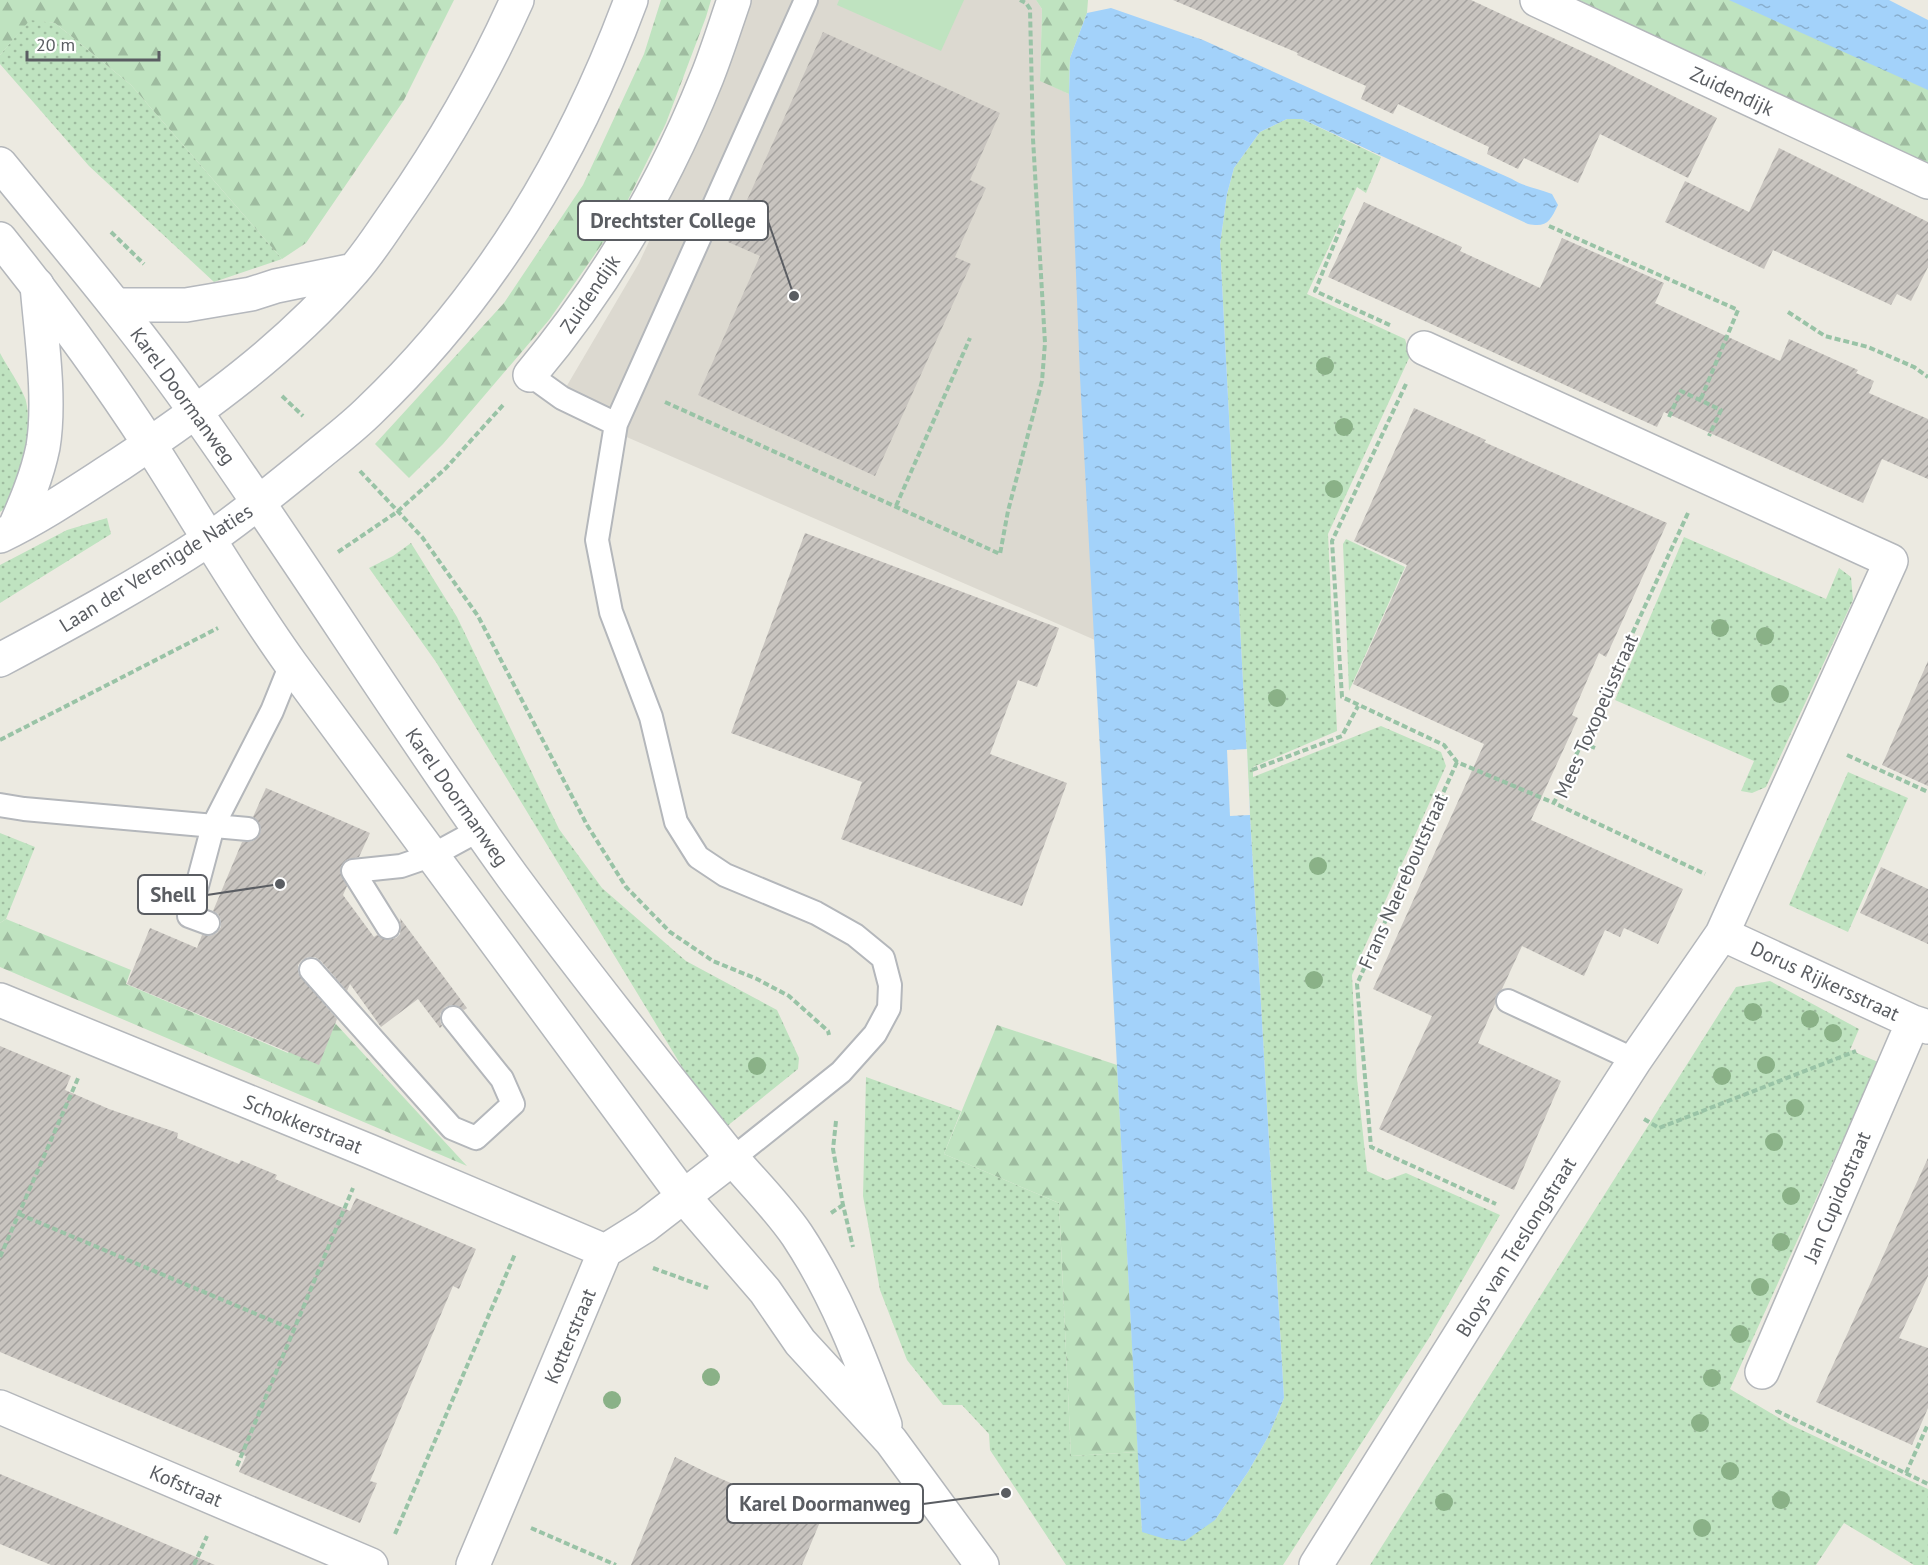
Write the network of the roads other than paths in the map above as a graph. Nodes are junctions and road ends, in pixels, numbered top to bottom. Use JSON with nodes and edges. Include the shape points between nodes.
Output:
{"nodes":[{"id":1,"x":517,"y":0,"type":"edge"},
{"id":2,"x":631,"y":0,"type":"edge"},
{"id":3,"x":734,"y":0,"type":"edge"},
{"id":4,"x":806,"y":0,"type":"edge"},
{"id":5,"x":1537,"y":0,"type":"edge"},
{"id":6,"x":0,"y":164,"type":"edge"},
{"id":7,"x":1928,"y":182,"type":"edge"},
{"id":8,"x":0,"y":239,"type":"edge"},
{"id":9,"x":354,"y":270,"type":"junction"},
{"id":10,"x":38,"y":285,"type":"junction"},
{"id":11,"x":116,"y":305,"type":"junction"},
{"id":12,"x":1424,"y":348,"type":"road end"},
{"id":13,"x":530,"y":375,"type":"joint"},
{"id":14,"x":196,"y":411,"type":"junction"},
{"id":15,"x":616,"y":424,"type":"junction"},
{"id":16,"x":149,"y":444,"type":"junction"},
{"id":17,"x":259,"y":503,"type":"junction"},
{"id":18,"x":7,"y":533,"type":"edge"},
{"id":19,"x":208,"y":539,"type":"junction"},
{"id":20,"x":0,"y":660,"type":"edge"},
{"id":21,"x":291,"y":664,"type":"junction"},
{"id":22,"x":0,"y":805,"type":"edge"},
{"id":23,"x":213,"y":826,"type":"junction"},
{"id":24,"x":248,"y":829,"type":"dead end"},
{"id":25,"x":479,"y":830,"type":"junction"},
{"id":26,"x":433,"y":855,"type":"junction"},
{"id":27,"x":208,"y":923,"type":"dead end"},
{"id":28,"x":388,"y":927,"type":"dead end"},
{"id":29,"x":1722,"y":934,"type":"junction"},
{"id":30,"x":311,"y":970,"type":"dead end"},
{"id":31,"x":0,"y":1000,"type":"edge"},
{"id":32,"x":1508,"y":1001,"type":"dead end"},
{"id":33,"x":453,"y":1018,"type":"dead end"},
{"id":34,"x":1921,"y":1024,"type":"edge"},
{"id":35,"x":1635,"y":1060,"type":"junction"},
{"id":36,"x":732,"y":1159,"type":"junction"},
{"id":37,"x":684,"y":1197,"type":"junction"},
{"id":38,"x":605,"y":1251,"type":"junction"},
{"id":39,"x":1762,"y":1372,"type":"road end"},
{"id":40,"x":0,"y":1407,"type":"edge"},
{"id":41,"x":891,"y":1441,"type":"junction"},
{"id":42,"x":381,"y":1554,"type":"edge"},
{"id":43,"x":473,"y":1565,"type":"edge"},
{"id":44,"x":982,"y":1565,"type":"edge"},
{"id":45,"x":1316,"y":1565,"type":"edge"}],
"edges":[{"from":1,"to":9,"type":"street","via":[[426,168]]},
{"from":2,"to":17,"type":"street","name":"Laan der Verenigde Naties","via":[[575,131],[497,263],[450,324],[369,411]]},
{"from":3,"to":13,"type":"street","name":"Zuidendijk","via":[[707,78],[667,164],[590,297]]},
{"from":4,"to":15,"type":"lane"},
{"from":5,"to":7,"type":"street","name":"Zuidendijk"},
{"from":6,"to":11,"type":"street","name":"Karel Doormanweg"},
{"from":8,"to":10,"type":"street","name":"Karel Doormanweg"},
{"from":9,"to":11,"type":"street","via":[[186,305]]},
{"from":9,"to":14,"type":"street","via":[[253,368]]},
{"from":10,"to":16,"type":"street","name":"Karel Doormanweg"},
{"from":10,"to":18,"type":"street","via":[[46,405],[43,446],[32,489]]},
{"from":11,"to":14,"type":"street","name":"Karel Doormanweg"},
{"from":12,"to":29,"type":"street","via":[[1891,561]]},
{"from":13,"to":15,"type":"lane","via":[[562,398]]},
{"from":14,"to":16,"type":"street"},
{"from":14,"to":17,"type":"street","name":"Karel Doormanweg"},
{"from":15,"to":36,"type":"lane","via":[[597,540],[611,612],[651,717],[676,822],[698,857],[725,875],[816,913],[855,935],[883,958],[890,985],[889,1008],[875,1034],[841,1072]]},
{"from":16,"to":18,"type":"street"},
{"from":16,"to":19,"type":"street","name":"Karel Doormanweg"},
{"from":17,"to":19,"type":"street","name":"Laan der Verenigde Naties"},
{"from":17,"to":25,"type":"street","name":"Karel Doormanweg"},
{"from":19,"to":20,"type":"street","name":"Laan der Verenigde Naties","via":[[116,598]]},
{"from":19,"to":21,"type":"street","name":"Karel Doormanweg"},
{"from":21,"to":23,"type":"lane","via":[[272,711]]},
{"from":21,"to":26,"type":"street","name":"Karel Doormanweg"},
{"from":22,"to":23,"type":"lane"},
{"from":23,"to":24,"type":"lane"},
{"from":23,"to":27,"type":"lane","via":[[189,916]]},
{"from":25,"to":26,"type":"lane"},
{"from":25,"to":36,"type":"street","name":"Karel Doormanweg","via":[[561,943]]},
{"from":26,"to":28,"type":"lane","via":[[401,866],[353,871]]},
{"from":26,"to":37,"type":"street","name":"Karel Doormanweg"},
{"from":29,"to":34,"type":"street","name":"Dorus Rijkersstraat"},
{"from":29,"to":35,"type":"street","name":"Bloys van Treslongstraat"},
{"from":30,"to":33,"type":"lane","via":[[452,1128],[476,1138],[513,1104],[502,1079]]},
{"from":31,"to":38,"type":"street","name":"Schokkerstraat"},
{"from":32,"to":35,"type":"lane"},
{"from":34,"to":39,"type":"street","name":"Jan Cupidostraat"},
{"from":35,"to":45,"type":"street","name":"Bloys van Treslongstraat"},
{"from":36,"to":37,"type":"street"},
{"from":36,"to":41,"type":"street","name":"Karel Doormanweg","via":[[797,1235],[835,1301],[856,1345]]},
{"from":37,"to":38,"type":"street"},
{"from":37,"to":41,"type":"street","name":"Karel Doormanweg","via":[[765,1291],[800,1342]]},
{"from":38,"to":43,"type":"street","name":"Kotterstraat"},
{"from":40,"to":42,"type":"street","name":"Kofstraat","via":[[222,1502]]},
{"from":41,"to":44,"type":"street","name":"Karel Doormanweg"}]}
